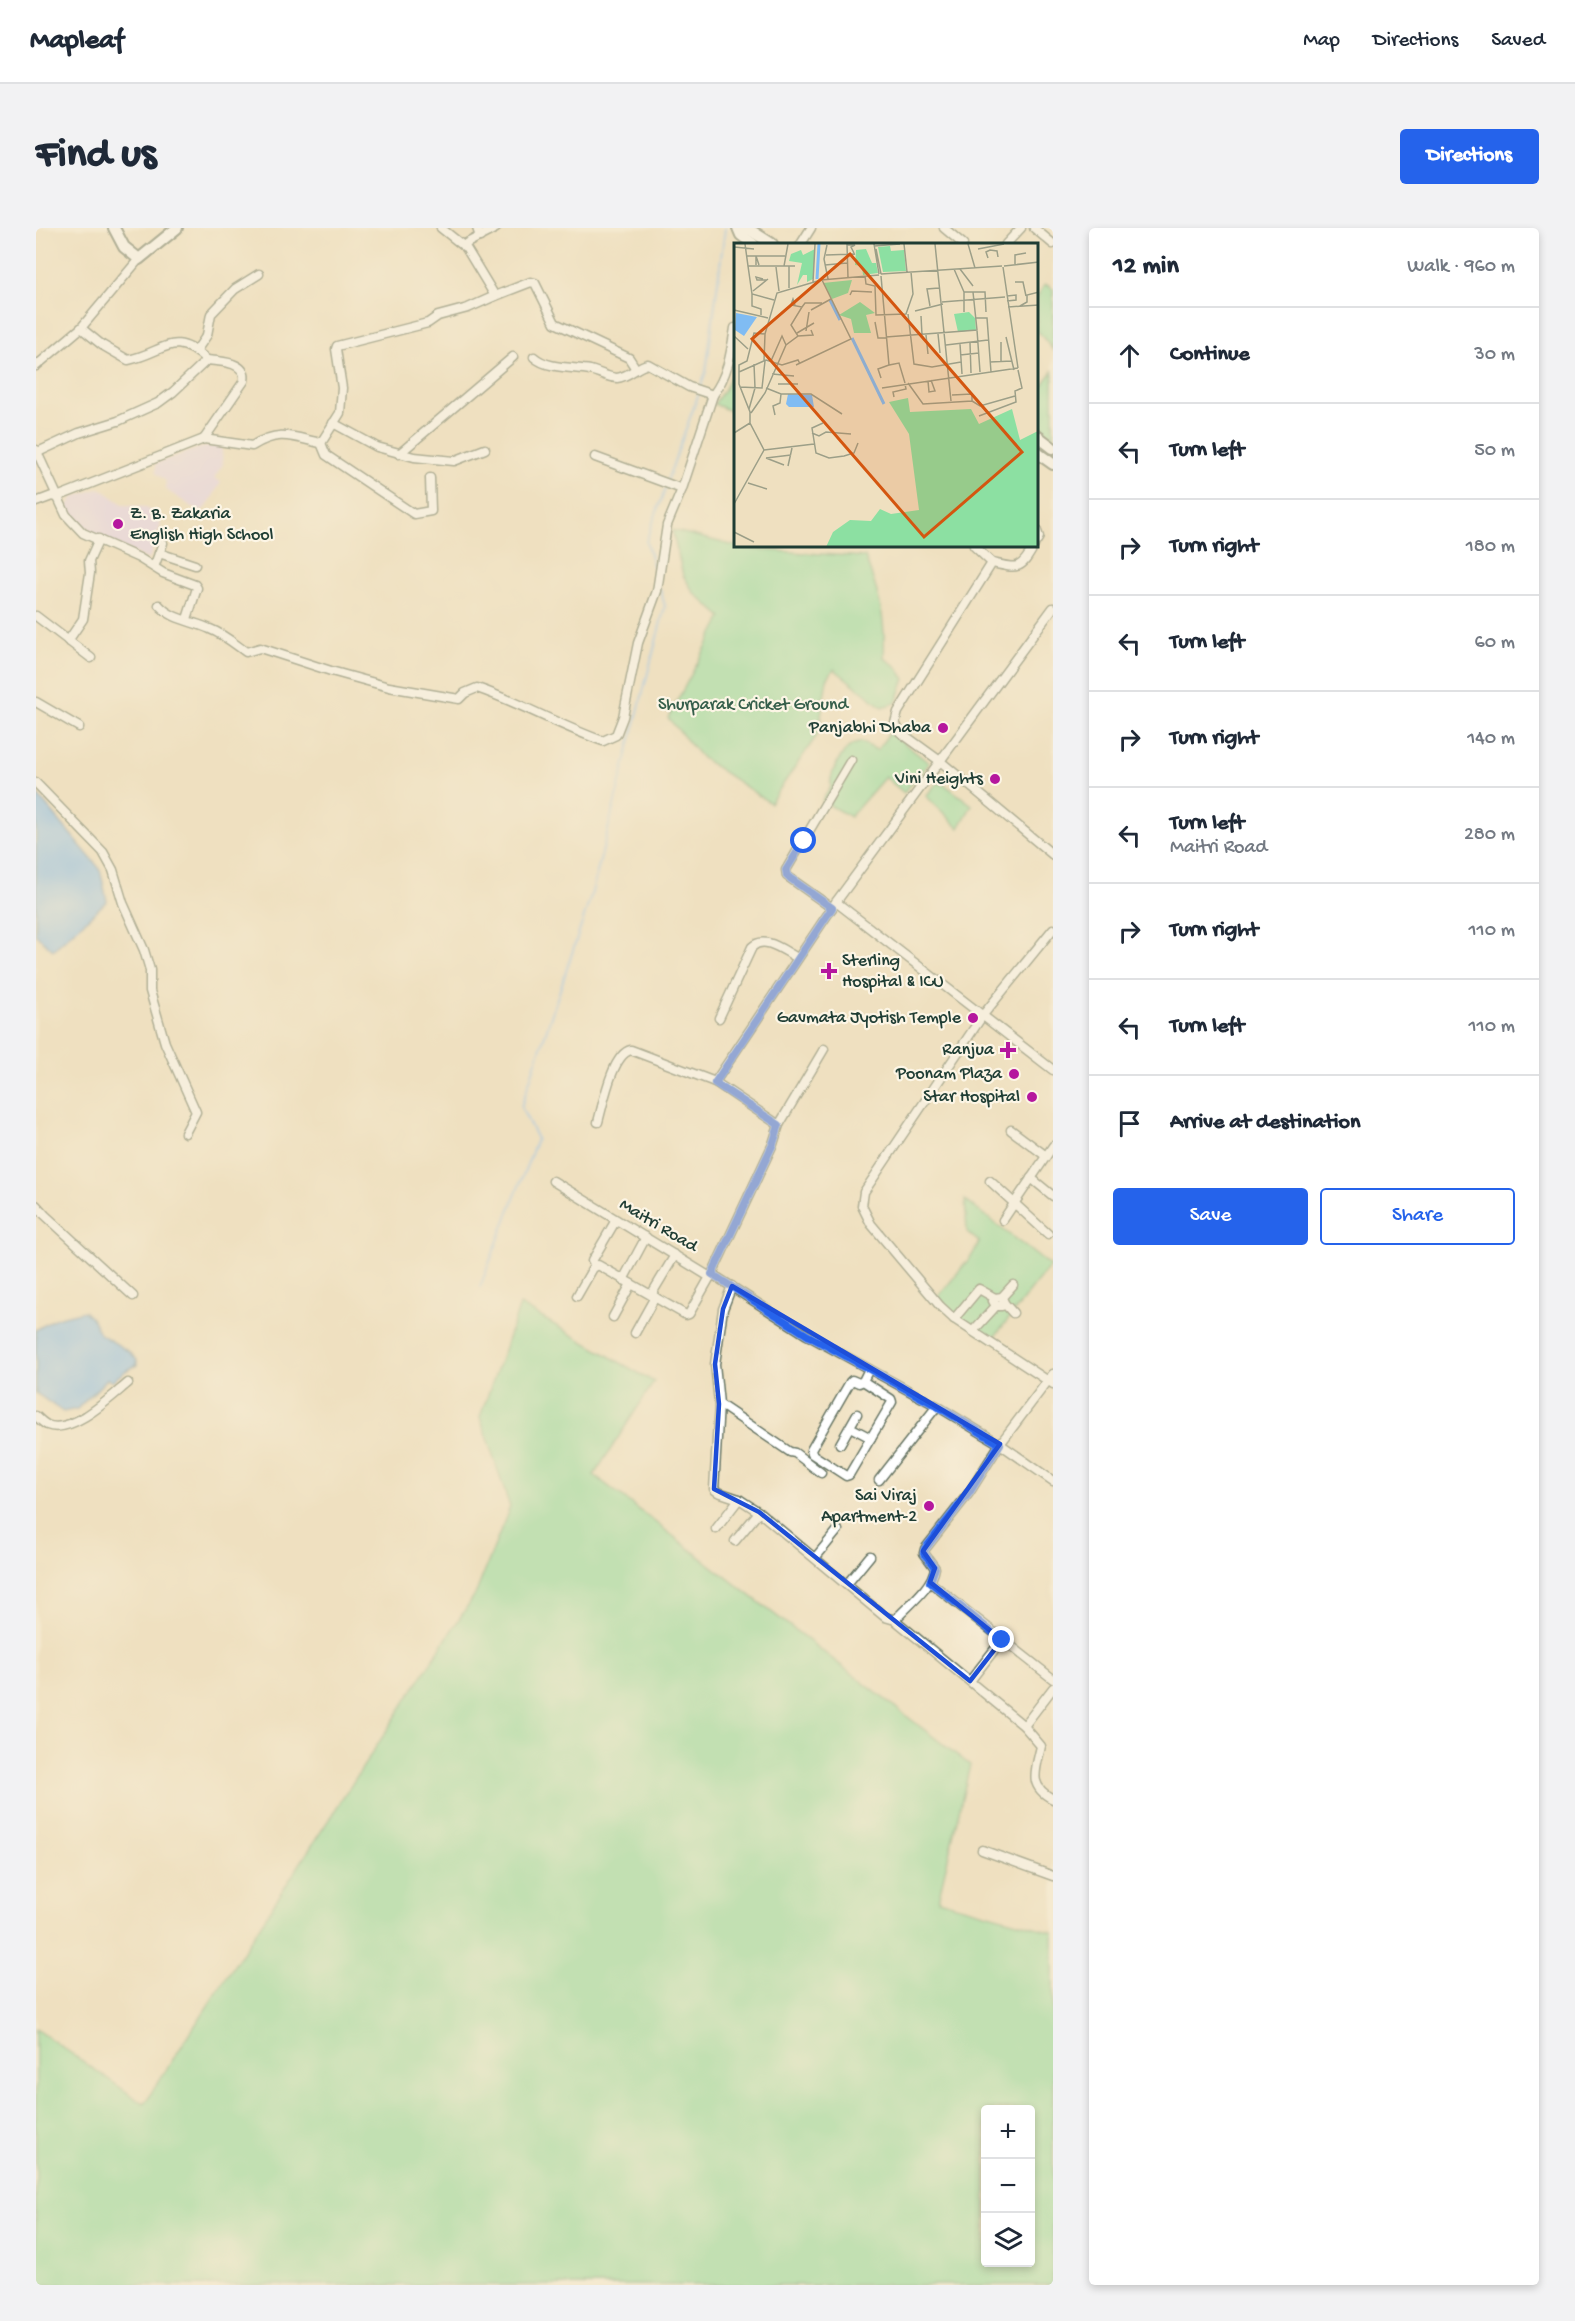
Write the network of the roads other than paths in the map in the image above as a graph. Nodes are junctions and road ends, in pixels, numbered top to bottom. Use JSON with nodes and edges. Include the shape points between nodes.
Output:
{"nodes":[{"id":1,"x":114,"y":228,"type":"edge"},
{"id":2,"x":177,"y":228,"type":"edge"},
{"id":3,"x":441,"y":228,"type":"edge"},
{"id":4,"x":447,"y":228,"type":"edge"},
{"id":5,"x":496,"y":228,"type":"edge"},
{"id":6,"x":738,"y":228,"type":"edge"},
{"id":7,"x":811,"y":228,"type":"edge"},
{"id":8,"x":944,"y":228,"type":"edge"},
{"id":9,"x":1021,"y":228,"type":"edge"},
{"id":10,"x":1034,"y":228,"type":"edge"},
{"id":11,"x":478,"y":232,"type":"edge"},
{"id":12,"x":749,"y":238,"type":"edge"},
{"id":13,"x":768,"y":243,"type":"edge"},
{"id":14,"x":802,"y":243,"type":"edge"},
{"id":15,"x":962,"y":243,"type":"edge"},
{"id":16,"x":1007,"y":243,"type":"edge"},
{"id":17,"x":1053,"y":244,"type":"edge"},
{"id":18,"x":467,"y":246,"type":"junction"},
{"id":19,"x":139,"y":259,"type":"junction"},
{"id":20,"x":259,"y":274,"type":"dead end"},
{"id":21,"x":495,"y":296,"type":"junction"},
{"id":22,"x":81,"y":328,"type":"junction"},
{"id":23,"x":734,"y":334,"type":"edge"},
{"id":24,"x":196,"y":351,"type":"junction"},
{"id":25,"x":513,"y":357,"type":"dead end"},
{"id":26,"x":534,"y":357,"type":"dead end"},
{"id":27,"x":207,"y":360,"type":"junction"},
{"id":28,"x":36,"y":366,"type":"edge"},
{"id":29,"x":636,"y":369,"type":"junction"},
{"id":30,"x":711,"y":395,"type":"junction"},
{"id":31,"x":333,"y":423,"type":"junction"},
{"id":32,"x":1038,"y":437,"type":"edge"},
{"id":33,"x":204,"y":439,"type":"junction"},
{"id":34,"x":321,"y":443,"type":"junction"},
{"id":35,"x":1053,"y":448,"type":"edge"},
{"id":36,"x":485,"y":450,"type":"dead end"},
{"id":37,"x":37,"y":451,"type":"edge"},
{"id":38,"x":1038,"y":453,"type":"edge"},
{"id":39,"x":399,"y":454,"type":"junction"},
{"id":40,"x":595,"y":457,"type":"dead end"},
{"id":41,"x":1053,"y":464,"type":"edge"},
{"id":42,"x":430,"y":478,"type":"dead end"},
{"id":43,"x":682,"y":489,"type":"junction"},
{"id":44,"x":57,"y":497,"type":"junction"},
{"id":45,"x":36,"y":502,"type":"edge"},
{"id":46,"x":99,"y":539,"type":"junction"},
{"id":47,"x":163,"y":543,"type":"dead end"},
{"id":48,"x":976,"y":548,"type":"edge"},
{"id":49,"x":1032,"y":548,"type":"edge"},
{"id":50,"x":159,"y":553,"type":"junction"},
{"id":51,"x":992,"y":563,"type":"junction"},
{"id":52,"x":195,"y":565,"type":"dead end"},
{"id":53,"x":154,"y":567,"type":"junction"},
{"id":54,"x":159,"y":605,"type":"dead end"},
{"id":55,"x":1053,"y":608,"type":"edge"},
{"id":56,"x":36,"y":616,"type":"edge"},
{"id":57,"x":187,"y":620,"type":"junction"},
{"id":58,"x":68,"y":641,"type":"junction"},
{"id":59,"x":91,"y":658,"type":"dead end"},
{"id":60,"x":36,"y":702,"type":"edge"},
{"id":61,"x":79,"y":727,"type":"dead end"},
{"id":62,"x":851,"y":760,"type":"dead end"},
{"id":63,"x":940,"y":761,"type":"junction"},
{"id":64,"x":36,"y":783,"type":"edge"},
{"id":65,"x":1053,"y":855,"type":"edge"},
{"id":66,"x":834,"y":905,"type":"junction"},
{"id":67,"x":1053,"y":929,"type":"edge"},
{"id":68,"x":798,"y":958,"type":"junction"},
{"id":69,"x":983,"y":1015,"type":"junction"},
{"id":70,"x":718,"y":1018,"type":"dead end"},
{"id":71,"x":824,"y":1049,"type":"dead end"},
{"id":72,"x":1053,"y":1070,"type":"edge"},
{"id":73,"x":715,"y":1083,"type":"junction"},
{"id":74,"x":598,"y":1122,"type":"dead end"},
{"id":75,"x":779,"y":1125,"type":"junction"},
{"id":76,"x":1011,"y":1131,"type":"dead end"},
{"id":77,"x":185,"y":1132,"type":"dead end"},
{"id":78,"x":1053,"y":1146,"type":"edge"},
{"id":79,"x":1046,"y":1156,"type":"junction"},
{"id":80,"x":1031,"y":1178,"type":"junction"},
{"id":81,"x":553,"y":1181,"type":"dead end"},
{"id":82,"x":990,"y":1181,"type":"dead end"},
{"id":83,"x":1053,"y":1196,"type":"edge"},
{"id":84,"x":1014,"y":1203,"type":"junction"},
{"id":85,"x":36,"y":1204,"type":"edge"},
{"id":86,"x":616,"y":1220,"type":"junction"},
{"id":87,"x":1003,"y":1220,"type":"dead end"},
{"id":88,"x":1048,"y":1234,"type":"dead end"},
{"id":89,"x":646,"y":1237,"type":"junction"},
{"id":90,"x":675,"y":1255,"type":"junction"},
{"id":91,"x":595,"y":1266,"type":"junction"},
{"id":92,"x":711,"y":1275,"type":"junction"},
{"id":93,"x":627,"y":1282,"type":"junction"},
{"id":94,"x":1013,"y":1285,"type":"dead end"},
{"id":95,"x":732,"y":1286,"type":"junction"},
{"id":96,"x":133,"y":1296,"type":"dead end"},
{"id":97,"x":577,"y":1296,"type":"dead end"},
{"id":98,"x":653,"y":1296,"type":"junction"},
{"id":99,"x":999,"y":1301,"type":"junction"},
{"id":100,"x":1013,"y":1313,"type":"dead end"},
{"id":101,"x":613,"y":1317,"type":"dead end"},
{"id":102,"x":954,"y":1319,"type":"junction"},
{"id":103,"x":973,"y":1331,"type":"junction"},
{"id":104,"x":635,"y":1332,"type":"dead end"},
{"id":105,"x":869,"y":1369,"type":"junction"},
{"id":106,"x":1051,"y":1379,"type":"edge"},
{"id":107,"x":862,"y":1381,"type":"junction"},
{"id":108,"x":128,"y":1383,"type":"dead end"},
{"id":109,"x":719,"y":1404,"type":"junction"},
{"id":110,"x":937,"y":1406,"type":"junction"},
{"id":111,"x":857,"y":1414,"type":"dead end"},
{"id":112,"x":36,"y":1416,"type":"edge"},
{"id":113,"x":850,"y":1427,"type":"junction"},
{"id":114,"x":871,"y":1438,"type":"junction"},
{"id":115,"x":840,"y":1444,"type":"dead end"},
{"id":116,"x":1000,"y":1444,"type":"junction"},
{"id":117,"x":821,"y":1473,"type":"dead end"},
{"id":118,"x":879,"y":1480,"type":"dead end"},
{"id":119,"x":1053,"y":1481,"type":"edge"},
{"id":120,"x":740,"y":1499,"type":"junction"},
{"id":121,"x":759,"y":1512,"type":"junction"},
{"id":122,"x":716,"y":1528,"type":"dead end"},
{"id":123,"x":838,"y":1530,"type":"dead end"},
{"id":124,"x":735,"y":1541,"type":"dead end"},
{"id":125,"x":870,"y":1556,"type":"dead end"},
{"id":126,"x":815,"y":1558,"type":"junction"},
{"id":127,"x":930,"y":1582,"type":"junction"},
{"id":128,"x":847,"y":1584,"type":"junction"},
{"id":129,"x":895,"y":1620,"type":"junction"},
{"id":130,"x":1002,"y":1640,"type":"junction"},
{"id":131,"x":1053,"y":1679,"type":"edge"},
{"id":132,"x":970,"y":1681,"type":"junction"},
{"id":133,"x":1052,"y":1692,"type":"edge"},
{"id":134,"x":1024,"y":1726,"type":"junction"},
{"id":135,"x":1053,"y":1799,"type":"edge"},
{"id":136,"x":982,"y":1850,"type":"dead end"},
{"id":137,"x":1053,"y":1876,"type":"edge"}],
"edges":[{"from":1,"to":19,"type":"main road","via":[[124,247]]},
{"from":2,"to":19,"type":"main road"},
{"from":3,"to":18,"type":"street"},
{"from":4,"to":18,"type":"street"},
{"from":5,"to":11,"type":"street"},
{"from":6,"to":12,"type":"main road","via":[[741,235]]},
{"from":7,"to":14,"type":"street"},
{"from":8,"to":15,"type":"street"},
{"from":9,"to":16,"type":"street"},
{"from":10,"to":17,"type":"street"},
{"from":11,"to":18,"type":"street"},
{"from":12,"to":13,"type":"main road"},
{"from":18,"to":21,"type":"street"},
{"from":19,"to":22,"type":"street"},
{"from":20,"to":24,"type":"street","via":[[235,289],[211,314],[207,335]]},
{"from":21,"to":29,"type":"street","via":[[535,283],[555,323],[629,358]]},
{"from":21,"to":31,"type":"street","via":[[428,323],[337,346],[342,388],[340,413]]},
{"from":22,"to":24,"type":"street","via":[[128,360],[172,343],[182,343]]},
{"from":22,"to":28,"type":"street"},
{"from":23,"to":30,"type":"street","via":[[722,383]]},
{"from":24,"to":27,"type":"street"},
{"from":25,"to":39,"type":"street"},
{"from":26,"to":29,"type":"street","via":[[617,378]]},
{"from":27,"to":33,"type":"street","via":[[234,364],[245,375]]},
{"from":27,"to":37,"type":"street","via":[[158,403]]},
{"from":29,"to":30,"type":"street","via":[[648,364]]},
{"from":30,"to":43,"type":"street"},
{"from":31,"to":34,"type":"street"},
{"from":31,"to":39,"type":"street","via":[[377,447]]},
{"from":32,"to":35,"type":"main road"},
{"from":33,"to":34,"type":"street","via":[[252,446],[278,434]]},
{"from":33,"to":44,"type":"street"},
{"from":34,"to":42,"type":"street","via":[[326,455],[414,514],[431,511]]},
{"from":36,"to":39,"type":"street","via":[[454,461]]},
{"from":37,"to":44,"type":"street"},
{"from":38,"to":41,"type":"main road"},
{"from":40,"to":43,"type":"street"},
{"from":43,"to":57,"type":"street","via":[[667,525],[660,578],[638,643],[623,717],[616,735],[603,741],[477,688],[459,699],[389,687],[260,648],[246,652],[213,629]]},
{"from":44,"to":45,"type":"street"},
{"from":44,"to":46,"type":"street","via":[[73,525]]},
{"from":46,"to":53,"type":"street"},
{"from":46,"to":58,"type":"street","via":[[89,561],[83,619]]},
{"from":47,"to":50,"type":"street"},
{"from":48,"to":51,"type":"street"},
{"from":49,"to":51,"type":"street","via":[[1021,566]]},
{"from":50,"to":52,"type":"street"},
{"from":50,"to":53,"type":"street"},
{"from":51,"to":63,"type":"street","via":[[898,712],[895,723],[900,732]]},
{"from":53,"to":57,"type":"street","via":[[197,588]]},
{"from":54,"to":57,"type":"street"},
{"from":55,"to":63,"type":"street"},
{"from":56,"to":58,"type":"street"},
{"from":58,"to":59,"type":"street"},
{"from":60,"to":61,"type":"street"},
{"from":62,"to":66,"type":"street","via":[[786,870],[787,876]]},
{"from":63,"to":65,"type":"street"},
{"from":63,"to":66,"type":"street"},
{"from":64,"to":77,"type":"street","via":[[103,852],[113,870],[150,970],[150,991],[165,1043],[196,1112]]},
{"from":66,"to":68,"type":"street"},
{"from":66,"to":69,"type":"street"},
{"from":67,"to":69,"type":"street"},
{"from":68,"to":70,"type":"street","via":[[765,941],[755,944]]},
{"from":68,"to":73,"type":"street"},
{"from":69,"to":72,"type":"street"},
{"from":69,"to":102,"type":"street","via":[[864,1192],[862,1206],[871,1224]]},
{"from":71,"to":75,"type":"street"},
{"from":73,"to":74,"type":"street","via":[[631,1050],[616,1064]]},
{"from":73,"to":75,"type":"street"},
{"from":75,"to":92,"type":"street"},
{"from":76,"to":79,"type":"street"},
{"from":78,"to":79,"type":"street"},
{"from":79,"to":80,"type":"street"},
{"from":80,"to":83,"type":"street"},
{"from":80,"to":84,"type":"street"},
{"from":81,"to":86,"type":"street","name":"Maitri Road"},
{"from":82,"to":84,"type":"street"},
{"from":84,"to":87,"type":"street"},
{"from":84,"to":88,"type":"street"},
{"from":85,"to":96,"type":"street"},
{"from":86,"to":89,"type":"street","name":"Maitri Road"},
{"from":86,"to":91,"type":"street","via":[[592,1261]]},
{"from":89,"to":90,"type":"street","name":"Maitri Road"},
{"from":89,"to":93,"type":"street"},
{"from":90,"to":92,"type":"street","name":"Maitri Road"},
{"from":90,"to":98,"type":"street"},
{"from":91,"to":93,"type":"street"},
{"from":91,"to":97,"type":"street"},
{"from":92,"to":95,"type":"street","name":"Maitri Road"},
{"from":92,"to":98,"type":"street","via":[[689,1314]]},
{"from":93,"to":98,"type":"street"},
{"from":93,"to":101,"type":"street"},
{"from":94,"to":99,"type":"street"},
{"from":95,"to":105,"type":"street","name":"Maitri Road","via":[[807,1335]]},
{"from":95,"to":109,"type":"street","via":[[723,1309],[716,1364]]},
{"from":98,"to":104,"type":"street"},
{"from":99,"to":100,"type":"street"},
{"from":99,"to":102,"type":"street","via":[[980,1289]]},
{"from":99,"to":103,"type":"street"},
{"from":102,"to":103,"type":"street"},
{"from":103,"to":106,"type":"street"},
{"from":105,"to":107,"type":"street"},
{"from":105,"to":110,"type":"street","name":"Maitri Road"},
{"from":106,"to":116,"type":"street"},
{"from":107,"to":114,"type":"street","via":[[892,1402]]},
{"from":107,"to":114,"type":"street","via":[[850,1382],[811,1450],[846,1476]]},
{"from":108,"to":112,"type":"street","via":[[75,1423],[47,1425]]},
{"from":109,"to":117,"type":"street"},
{"from":109,"to":120,"type":"street","via":[[714,1489]]},
{"from":110,"to":116,"type":"street","name":"Maitri Road"},
{"from":110,"to":118,"type":"street"},
{"from":111,"to":113,"type":"street"},
{"from":113,"to":114,"type":"street"},
{"from":113,"to":115,"type":"street"},
{"from":116,"to":119,"type":"street","name":"Maitri Road"},
{"from":116,"to":127,"type":"street","via":[[969,1493],[925,1549],[933,1564]]},
{"from":120,"to":121,"type":"street"},
{"from":120,"to":122,"type":"street"},
{"from":121,"to":124,"type":"street"},
{"from":121,"to":126,"type":"street"},
{"from":123,"to":126,"type":"street"},
{"from":125,"to":128,"type":"street"},
{"from":126,"to":128,"type":"street"},
{"from":127,"to":129,"type":"street"},
{"from":127,"to":130,"type":"street"},
{"from":128,"to":129,"type":"street","via":[[885,1617]]},
{"from":129,"to":132,"type":"street"},
{"from":130,"to":131,"type":"street"},
{"from":130,"to":132,"type":"street"},
{"from":132,"to":134,"type":"street"},
{"from":133,"to":134,"type":"street"},
{"from":134,"to":135,"type":"street","via":[[1041,1746],[1036,1785]]},
{"from":136,"to":137,"type":"street"}]}
